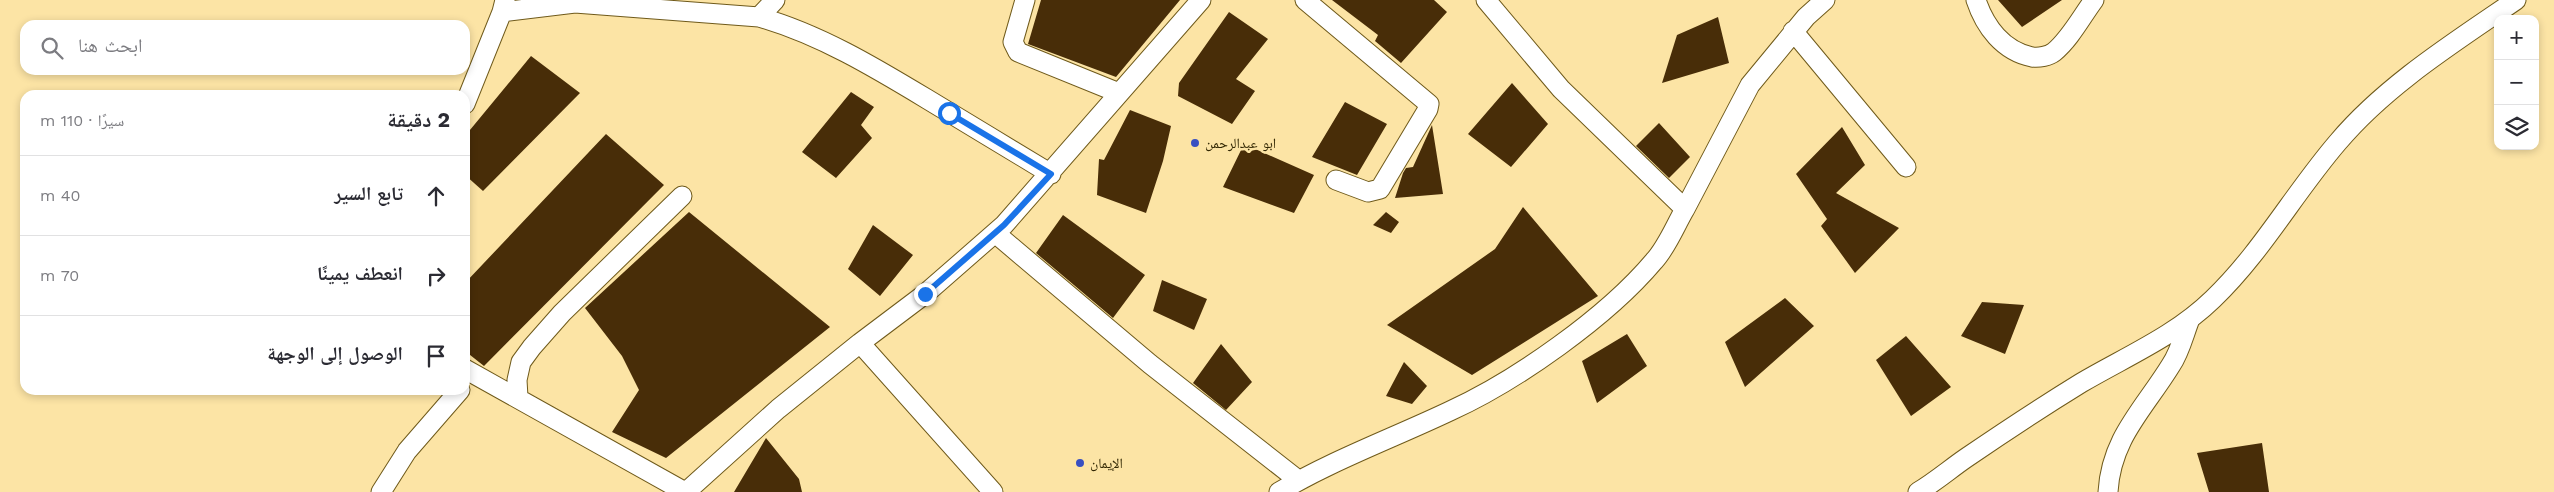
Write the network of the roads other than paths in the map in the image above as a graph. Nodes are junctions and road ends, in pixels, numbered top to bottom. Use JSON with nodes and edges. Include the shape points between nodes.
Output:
{"nodes":[{"id":1,"x":775,"y":0,"type":"edge"},
{"id":2,"x":1025,"y":0,"type":"edge"},
{"id":3,"x":1201,"y":0,"type":"edge"},
{"id":4,"x":1305,"y":0,"type":"edge"},
{"id":5,"x":1486,"y":0,"type":"edge"},
{"id":6,"x":1824,"y":0,"type":"edge"},
{"id":7,"x":1976,"y":0,"type":"edge"},
{"id":8,"x":2094,"y":0,"type":"edge"},
{"id":9,"x":2516,"y":0,"type":"edge"},
{"id":10,"x":503,"y":6,"type":"edge"},
{"id":11,"x":759,"y":16,"type":"junction"},
{"id":12,"x":1793,"y":31,"type":"junction"},
{"id":13,"x":470,"y":91,"type":"edge"},
{"id":14,"x":1120,"y":93,"type":"junction"},
{"id":15,"x":1906,"y":167,"type":"dead end"},
{"id":16,"x":1051,"y":174,"type":"junction"},
{"id":17,"x":1336,"y":180,"type":"dead end"},
{"id":18,"x":682,"y":196,"type":"dead end"},
{"id":19,"x":1685,"y":209,"type":"junction"},
{"id":20,"x":995,"y":233,"type":"junction"},
{"id":21,"x":2190,"y":318,"type":"junction"},
{"id":22,"x":860,"y":342,"type":"junction"},
{"id":23,"x":470,"y":377,"type":"edge"},
{"id":24,"x":456,"y":395,"type":"edge"},
{"id":25,"x":518,"y":397,"type":"junction"},
{"id":26,"x":1298,"y":480,"type":"junction"},
{"id":27,"x":381,"y":492,"type":"edge"},
{"id":28,"x":686,"y":492,"type":"edge"},
{"id":29,"x":993,"y":492,"type":"edge"},
{"id":30,"x":1279,"y":492,"type":"edge"},
{"id":31,"x":1918,"y":492,"type":"edge"},
{"id":32,"x":2108,"y":492,"type":"edge"}],
"edges":[{"from":1,"to":11,"type":"street"},
{"from":2,"to":14,"type":"street","via":[[1013,42],[1018,52]]},
{"from":3,"to":14,"type":"street"},
{"from":4,"to":17,"type":"street","via":[[1429,104],[1380,189],[1368,192]]},
{"from":5,"to":19,"type":"street","via":[[1561,89]]},
{"from":6,"to":12,"type":"street"},
{"from":7,"to":8,"type":"street","via":[[1991,30],[2005,46],[2038,58],[2053,53]]},
{"from":9,"to":21,"type":"street","via":[[2392,90],[2339,141],[2254,255],[2213,299]]},
{"from":10,"to":11,"type":"street","via":[[575,3]]},
{"from":10,"to":13,"type":"street"},
{"from":11,"to":16,"type":"street","via":[[799,30],[859,60]]},
{"from":12,"to":15,"type":"street"},
{"from":12,"to":19,"type":"street","via":[[1750,85]]},
{"from":14,"to":16,"type":"street"},
{"from":16,"to":20,"type":"street"},
{"from":18,"to":25,"type":"street","via":[[562,313],[532,347],[521,362]]},
{"from":19,"to":26,"type":"street","via":[[1655,260],[1607,307],[1551,350],[1502,383],[1450,411]]},
{"from":20,"to":22,"type":"street","via":[[925,294]]},
{"from":20,"to":26,"type":"street","via":[[1150,364]]},
{"from":21,"to":31,"type":"street","via":[[2000,434]]},
{"from":21,"to":32,"type":"street","via":[[2172,364],[2119,443],[2111,465]]},
{"from":22,"to":28,"type":"street","via":[[778,409]]},
{"from":22,"to":29,"type":"street"},
{"from":23,"to":25,"type":"street"},
{"from":24,"to":27,"type":"street","via":[[407,451]]},
{"from":25,"to":28,"type":"street"},
{"from":26,"to":30,"type":"street"}]}
